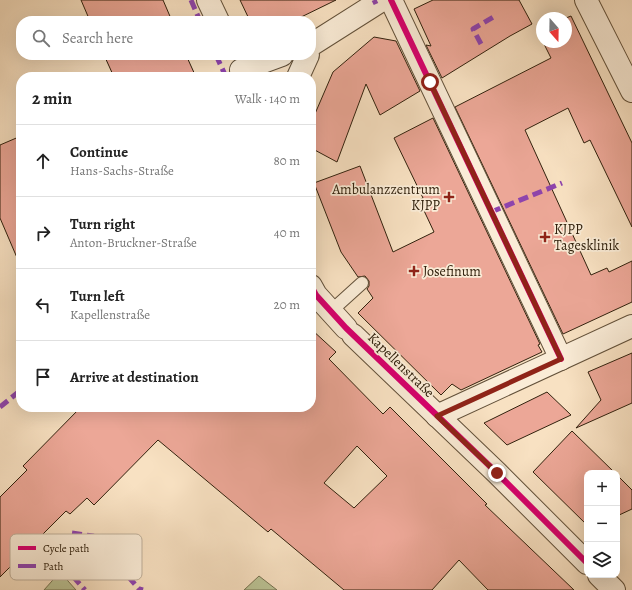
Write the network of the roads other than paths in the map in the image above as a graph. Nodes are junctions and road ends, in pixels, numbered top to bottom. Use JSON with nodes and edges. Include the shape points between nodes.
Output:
{"nodes":[{"id":1,"x":208,"y":0,"type":"edge"},
{"id":2,"x":382,"y":0,"type":"edge"},
{"id":3,"x":391,"y":0,"type":"edge"},
{"id":4,"x":586,"y":0,"type":"edge"},
{"id":5,"x":216,"y":16,"type":"edge"},
{"id":6,"x":316,"y":45,"type":"edge"},
{"id":7,"x":264,"y":60,"type":"edge"},
{"id":8,"x":306,"y":60,"type":"edge"},
{"id":9,"x":239,"y":67,"type":"edge"},
{"id":10,"x":300,"y":72,"type":"edge"},
{"id":11,"x":632,"y":91,"type":"edge"},
{"id":12,"x":362,"y":283,"type":"dead end"},
{"id":13,"x":316,"y":295,"type":"edge"},
{"id":14,"x":330,"y":312,"type":"junction"},
{"id":15,"x":632,"y":326,"type":"edge"},
{"id":16,"x":561,"y":359,"type":"junction"},
{"id":17,"x":437,"y":416,"type":"junction"},
{"id":18,"x":584,"y":560,"type":"edge"},
{"id":19,"x":602,"y":578,"type":"edge"},
{"id":20,"x":614,"y":590,"type":"edge"}],
"edges":[{"from":1,"to":5,"type":"street"},
{"from":2,"to":6,"type":"street"},
{"from":3,"to":16,"type":"street"},
{"from":4,"to":11,"type":"street"},
{"from":7,"to":9,"type":"street"},
{"from":8,"to":10,"type":"street"},
{"from":12,"to":14,"type":"lane"},
{"from":13,"to":14,"type":"street","name":"Kapellenstraße"},
{"from":14,"to":17,"type":"street","name":"Kapellenstraße"},
{"from":15,"to":16,"type":"street"},
{"from":16,"to":17,"type":"street"},
{"from":17,"to":18,"type":"street","name":"Kapellenstraße"},
{"from":19,"to":20,"type":"street"}]}
